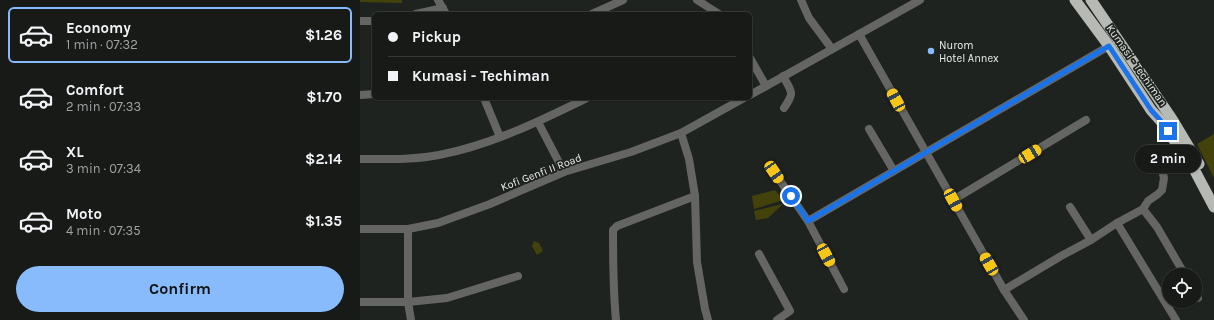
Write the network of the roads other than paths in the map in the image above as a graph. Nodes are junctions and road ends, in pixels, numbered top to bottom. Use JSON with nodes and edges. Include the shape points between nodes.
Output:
{"nodes":[{"id":1,"x":438,"y":0,"type":"edge"},
{"id":2,"x":623,"y":0,"type":"edge"},
{"id":3,"x":697,"y":0,"type":"edge"},
{"id":4,"x":801,"y":0,"type":"edge"},
{"id":5,"x":920,"y":0,"type":"edge"},
{"id":6,"x":1075,"y":0,"type":"edge"},
{"id":7,"x":1092,"y":0,"type":"edge"},
{"id":8,"x":445,"y":11,"type":"edge"},
{"id":9,"x":596,"y":12,"type":"edge"},
{"id":10,"x":715,"y":12,"type":"edge"},
{"id":11,"x":360,"y":21,"type":"edge"},
{"id":12,"x":372,"y":21,"type":"edge"},
{"id":13,"x":859,"y":34,"type":"junction"},
{"id":14,"x":1109,"y":46,"type":"junction"},
{"id":15,"x":832,"y":49,"type":"junction"},
{"id":16,"x":752,"y":62,"type":"edge"},
{"id":17,"x":783,"y":76,"type":"junction"},
{"id":18,"x":766,"y":86,"type":"junction"},
{"id":19,"x":372,"y":94,"type":"edge"},
{"id":20,"x":752,"y":94,"type":"edge"},
{"id":21,"x":360,"y":95,"type":"edge"},
{"id":22,"x":485,"y":100,"type":"edge"},
{"id":23,"x":583,"y":100,"type":"edge"},
{"id":24,"x":740,"y":100,"type":"edge"},
{"id":25,"x":784,"y":108,"type":"dead end"},
{"id":26,"x":1086,"y":120,"type":"dead end"},
{"id":27,"x":538,"y":122,"type":"junction"},
{"id":28,"x":869,"y":129,"type":"dead end"},
{"id":29,"x":681,"y":133,"type":"junction"},
{"id":30,"x":500,"y":137,"type":"junction"},
{"id":31,"x":1183,"y":146,"type":"junction"},
{"id":32,"x":926,"y":153,"type":"junction"},
{"id":33,"x":360,"y":159,"type":"edge"},
{"id":34,"x":894,"y":171,"type":"junction"},
{"id":35,"x":564,"y":172,"type":"junction"},
{"id":36,"x":774,"y":172,"type":"dead end"},
{"id":37,"x":1214,"y":193,"type":"edge"},
{"id":38,"x":695,"y":196,"type":"junction"},
{"id":39,"x":953,"y":200,"type":"junction"},
{"id":40,"x":1070,"y":207,"type":"dead end"},
{"id":41,"x":1214,"y":207,"type":"edge"},
{"id":42,"x":1143,"y":209,"type":"junction"},
{"id":43,"x":808,"y":221,"type":"junction"},
{"id":44,"x":1117,"y":223,"type":"junction"},
{"id":45,"x":360,"y":229,"type":"edge"},
{"id":46,"x":408,"y":229,"type":"junction"},
{"id":47,"x":1091,"y":240,"type":"junction"},
{"id":48,"x":759,"y":254,"type":"dead end"},
{"id":49,"x":1181,"y":268,"type":"edge"},
{"id":50,"x":518,"y":276,"type":"dead end"},
{"id":51,"x":844,"y":289,"type":"dead end"},
{"id":52,"x":1004,"y":290,"type":"junction"},
{"id":53,"x":360,"y":302,"type":"edge"},
{"id":54,"x":408,"y":302,"type":"junction"},
{"id":55,"x":411,"y":320,"type":"edge"},
{"id":56,"x":616,"y":320,"type":"edge"},
{"id":57,"x":708,"y":320,"type":"edge"},
{"id":58,"x":777,"y":320,"type":"edge"},
{"id":59,"x":1024,"y":320,"type":"edge"},
{"id":60,"x":1176,"y":320,"type":"edge"}],
"edges":[{"from":1,"to":8,"type":"street"},
{"from":2,"to":9,"type":"street"},
{"from":3,"to":10,"type":"street"},
{"from":4,"to":15,"type":"street","via":[[809,18]]},
{"from":5,"to":13,"type":"street"},
{"from":6,"to":14,"type":"highway","name":"Kumasi - Techiman"},
{"from":7,"to":31,"type":"highway","via":[[1172,119]]},
{"from":11,"to":12,"type":"street"},
{"from":13,"to":15,"type":"street"},
{"from":13,"to":32,"type":"street"},
{"from":14,"to":31,"type":"highway","name":"Kumasi - Techiman","via":[[1151,110]]},
{"from":14,"to":32,"type":"street"},
{"from":15,"to":17,"type":"street"},
{"from":16,"to":18,"type":"street"},
{"from":17,"to":18,"type":"street"},
{"from":17,"to":25,"type":"street","via":[[791,91],[791,97]]},
{"from":18,"to":20,"type":"street"},
{"from":19,"to":21,"type":"street"},
{"from":22,"to":30,"type":"street"},
{"from":23,"to":27,"type":"street"},
{"from":24,"to":29,"type":"street","name":"Kofi Genfi II Road"},
{"from":26,"to":39,"type":"street"},
{"from":27,"to":30,"type":"street"},
{"from":27,"to":35,"type":"street"},
{"from":28,"to":34,"type":"street"},
{"from":29,"to":35,"type":"street","name":"Kofi Genfi II Road","via":[[631,152]]},
{"from":29,"to":38,"type":"street","via":[[689,159]]},
{"from":30,"to":33,"type":"street","via":[[439,155],[402,159]]},
{"from":31,"to":37,"type":"highway"},
{"from":31,"to":41,"type":"highway","name":"Kumasi - Techiman"},
{"from":31,"to":42,"type":"street","via":[[1164,160],[1162,190],[1148,201]]},
{"from":32,"to":34,"type":"street"},
{"from":32,"to":39,"type":"street"},
{"from":34,"to":43,"type":"street"},
{"from":35,"to":46,"type":"street","name":"Kofi Genfi II Road","via":[[490,204],[438,223]]},
{"from":36,"to":43,"type":"street"},
{"from":38,"to":56,"type":"street","via":[[616,226],[613,230]]},
{"from":38,"to":57,"type":"street","via":[[697,262]]},
{"from":39,"to":52,"type":"street"},
{"from":40,"to":47,"type":"street"},
{"from":42,"to":44,"type":"street"},
{"from":42,"to":49,"type":"street","via":[[1157,227]]},
{"from":43,"to":51,"type":"street"},
{"from":44,"to":47,"type":"street"},
{"from":44,"to":60,"type":"street"},
{"from":45,"to":46,"type":"street","name":"Kofi Genfi II Road"},
{"from":46,"to":54,"type":"street"},
{"from":47,"to":52,"type":"street"},
{"from":48,"to":58,"type":"street","via":[[790,311]]},
{"from":50,"to":54,"type":"street","via":[[447,298]]},
{"from":52,"to":59,"type":"street"},
{"from":53,"to":54,"type":"street"},
{"from":54,"to":55,"type":"street"}]}
